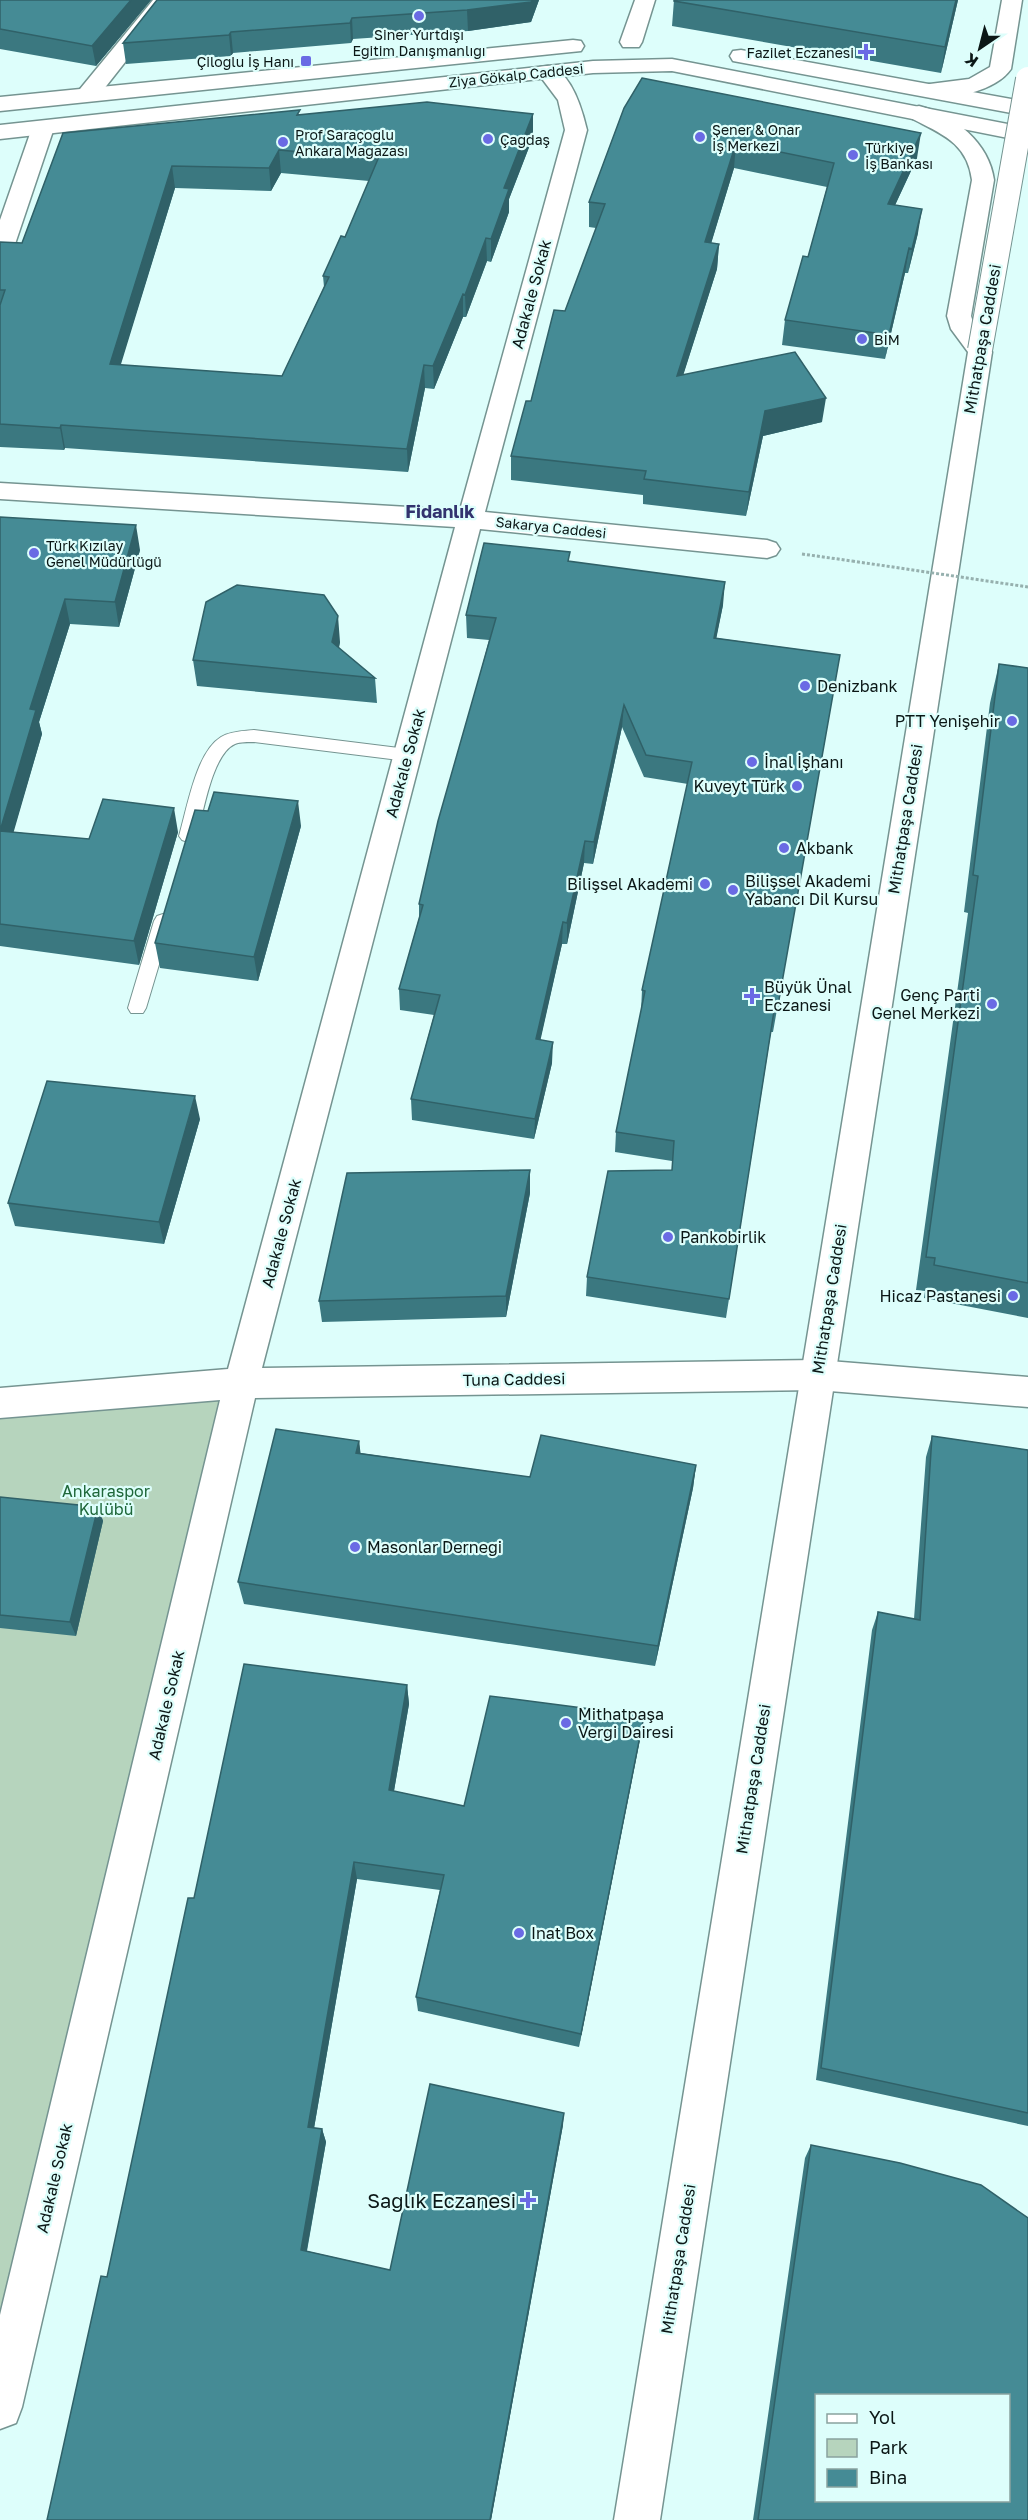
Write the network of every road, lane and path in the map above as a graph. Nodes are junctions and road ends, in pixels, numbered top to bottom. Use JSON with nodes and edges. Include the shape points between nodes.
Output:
{"nodes":[{"id":1,"x":164,"y":0,"type":"edge"},
{"id":2,"x":645,"y":0,"type":"edge"},
{"id":3,"x":1012,"y":0,"type":"edge"},
{"id":4,"x":655,"y":42,"type":"dead end"},
{"id":5,"x":610,"y":44,"type":"junction"},
{"id":6,"x":726,"y":53,"type":"dead end"},
{"id":7,"x":548,"y":72,"type":"junction"},
{"id":8,"x":1028,"y":79,"type":"edge"},
{"id":9,"x":930,"y":90,"type":"junction"},
{"id":10,"x":88,"y":94,"type":"junction"},
{"id":11,"x":0,"y":104,"type":"edge"},
{"id":12,"x":1028,"y":109,"type":"edge"},
{"id":13,"x":919,"y":113,"type":"junction"},
{"id":14,"x":43,"y":128,"type":"junction"},
{"id":15,"x":0,"y":132,"type":"edge"},
{"id":16,"x":1028,"y":135,"type":"edge"},
{"id":17,"x":0,"y":253,"type":"edge"},
{"id":18,"x":980,"y":351,"type":"junction"},
{"id":19,"x":0,"y":491,"type":"edge"},
{"id":20,"x":470,"y":519,"type":"junction"},
{"id":21,"x":767,"y":549,"type":"joint"},
{"id":22,"x":1028,"y":587,"type":"edge"},
{"id":23,"x":407,"y":755,"type":"junction"},
{"id":24,"x":184,"y":849,"type":"edge"},
{"id":25,"x":167,"y":906,"type":"edge"},
{"id":26,"x":137,"y":1008,"type":"dead end"},
{"id":27,"x":817,"y":1375,"type":"junction"},
{"id":28,"x":242,"y":1383,"type":"junction"},
{"id":29,"x":1028,"y":1392,"type":"edge"},
{"id":30,"x":0,"y":1403,"type":"edge"},
{"id":31,"x":0,"y":2408,"type":"edge"},
{"id":32,"x":637,"y":2520,"type":"edge"}],
"edges":[{"from":1,"to":10,"type":"main road"},
{"from":2,"to":5,"type":"main road"},
{"from":3,"to":9,"type":"main road","via":[[996,74],[970,84]]},
{"from":4,"to":5,"type":"main road","name":"Ziya Gökalp Caddesi"},
{"from":5,"to":10,"type":"main road","name":"Ziya Gökalp Caddesi"},
{"from":6,"to":9,"type":"main road"},
{"from":7,"to":13,"type":"main road","name":"Ziya Gökalp Caddesi","via":[[621,64],[672,65]]},
{"from":7,"to":14,"type":"main road","name":"Ziya Gökalp Caddesi"},
{"from":7,"to":20,"type":"main road","name":"Adakale Sokak","via":[[569,100],[576,130]]},
{"from":8,"to":18,"type":"main road","name":"Mithatpaşa Caddesi","bridge":true},
{"from":9,"to":12,"type":"main road"},
{"from":10,"to":11,"type":"main road","name":"Ziya Gökalp Caddesi"},
{"from":13,"to":16,"type":"main road","name":"Ziya Gökalp Caddesi"},
{"from":13,"to":18,"type":"main road","via":[[962,138],[982,161],[983,180],[959,316],[963,329]]},
{"from":14,"to":15,"type":"main road","name":"Ziya Gökalp Caddesi"},
{"from":14,"to":17,"type":"main road"},
{"from":18,"to":27,"type":"main road","name":"Mithatpaşa Caddesi"},
{"from":19,"to":20,"type":"main road","name":"Sakarya Caddesi"},
{"from":20,"to":21,"type":"main road","name":"Sakarya Caddesi"},
{"from":20,"to":23,"type":"main road","name":"Adakale Sokak"},
{"from":21,"to":22,"type":"path","bridge":true},
{"from":23,"to":24,"type":"lane","via":[[255,736],[227,741],[211,758]]},
{"from":23,"to":28,"type":"main road","name":"Adakale Sokak"},
{"from":25,"to":26,"type":"lane"},
{"from":27,"to":28,"type":"main road","name":"Tuna Caddesi"},
{"from":27,"to":29,"type":"main road","name":"Tuna Caddesi"},
{"from":27,"to":32,"type":"main road","name":"Mithatpaşa Caddesi"},
{"from":28,"to":30,"type":"main road","name":"Tuna Caddesi"},
{"from":28,"to":31,"type":"main road","name":"Adakale Sokak"}]}
